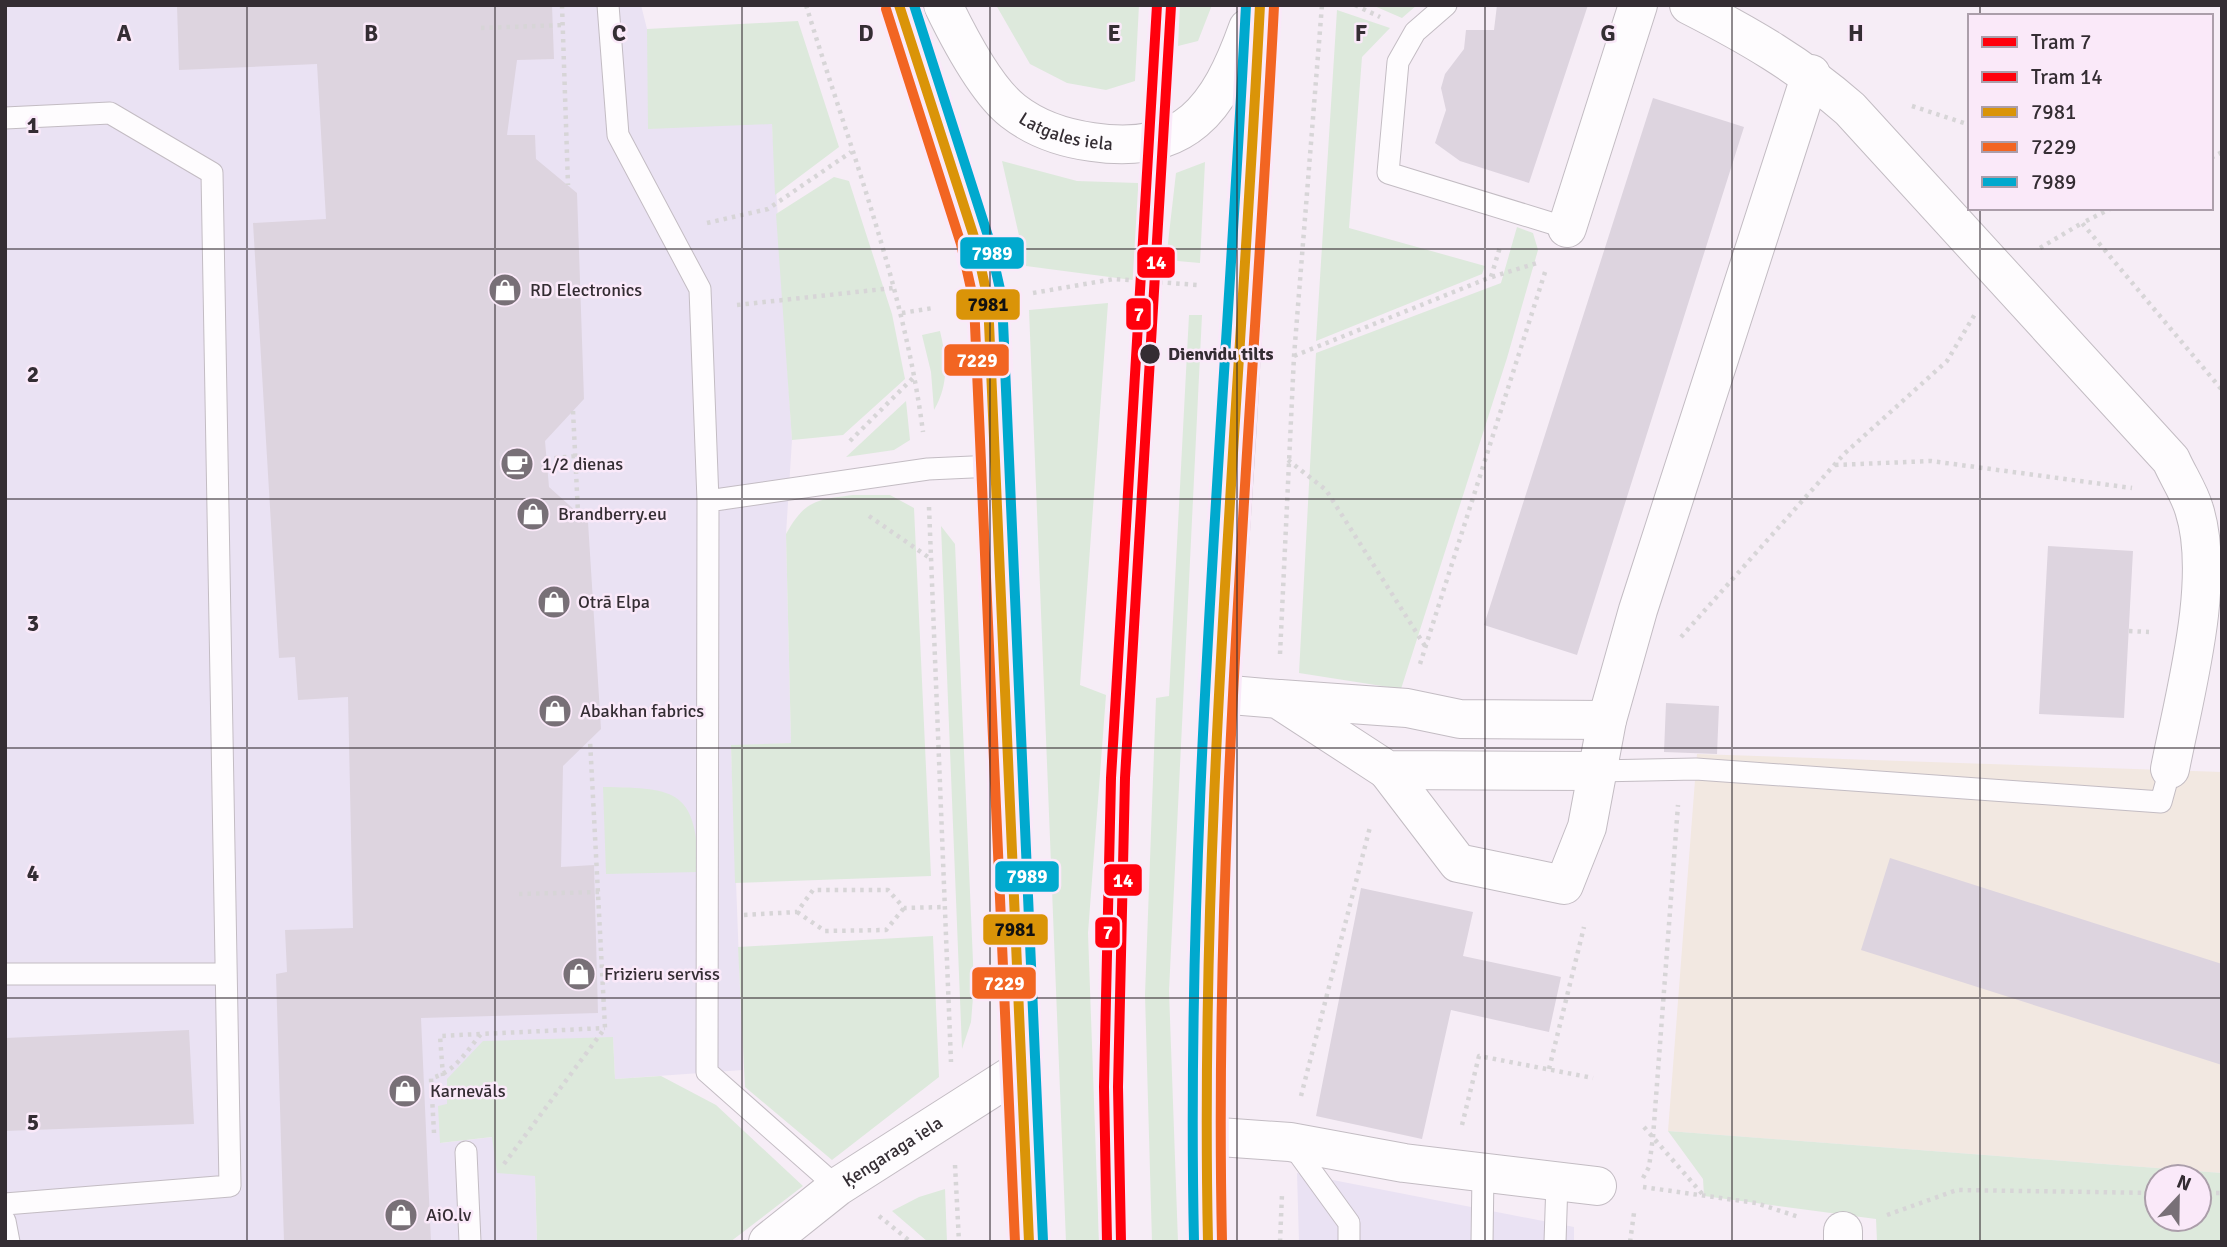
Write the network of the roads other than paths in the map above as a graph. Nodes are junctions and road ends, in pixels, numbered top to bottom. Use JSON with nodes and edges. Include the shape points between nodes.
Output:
{"nodes":[{"id":1,"x":608,"y":5,"type":"edge"},
{"id":2,"x":899,"y":5,"type":"edge"},
{"id":3,"x":943,"y":5,"type":"edge"},
{"id":4,"x":1258,"y":5,"type":"edge"},
{"id":5,"x":1446,"y":5,"type":"edge"},
{"id":6,"x":1638,"y":5,"type":"edge"},
{"id":7,"x":1689,"y":5,"type":"edge"},
{"id":8,"x":1811,"y":74,"type":"junction"},
{"id":9,"x":5,"y":118,"type":"edge"},
{"id":10,"x":1558,"y":244,"type":"joint"},
{"id":11,"x":994,"y":466,"type":"junction"},
{"id":12,"x":708,"y":501,"type":"junction"},
{"id":13,"x":1219,"y":694,"type":"junction"},
{"id":14,"x":1278,"y":699,"type":"junction"},
{"id":15,"x":1607,"y":720,"type":"junction"},
{"id":16,"x":2170,"y":769,"type":"joint"},
{"id":17,"x":1387,"y":771,"type":"junction"},
{"id":18,"x":1597,"y":771,"type":"junction"},
{"id":19,"x":5,"y":974,"type":"edge"},
{"id":20,"x":226,"y":974,"type":"junction"},
{"id":21,"x":1022,"y":1069,"type":"junction"},
{"id":22,"x":1205,"y":1136,"type":"junction"},
{"id":23,"x":1290,"y":1142,"type":"junction"},
{"id":24,"x":466,"y":1152,"type":"dead end"},
{"id":25,"x":1483,"y":1174,"type":"junction"},
{"id":26,"x":1557,"y":1182,"type":"junction"},
{"id":27,"x":1597,"y":1186,"type":"dead end"},
{"id":28,"x":837,"y":1187,"type":"junction"},
{"id":29,"x":5,"y":1204,"type":"edge"},
{"id":30,"x":5,"y":1221,"type":"edge"},
{"id":31,"x":9,"y":1242,"type":"edge"},
{"id":32,"x":470,"y":1242,"type":"edge"},
{"id":33,"x":768,"y":1242,"type":"edge"},
{"id":34,"x":1029,"y":1242,"type":"edge"},
{"id":35,"x":1208,"y":1242,"type":"edge"},
{"id":36,"x":1349,"y":1242,"type":"edge"},
{"id":37,"x":1482,"y":1242,"type":"edge"},
{"id":38,"x":1555,"y":1242,"type":"edge"}],
"edges":[{"from":1,"to":12,"type":"lane","via":[[618,135],[700,289]]},
{"from":2,"to":11,"type":"main road","via":[[975,240],[988,300]]},
{"from":3,"to":4,"type":"main road","name":"Latgales iela","via":[[968,55],[1012,110],[1044,130],[1110,145],[1150,143],[1174,136],[1217,97],[1231,76]]},
{"from":4,"to":13,"type":"main road","name":"Latgales iela","via":[[1246,289]]},
{"from":5,"to":10,"type":"lane","via":[[1415,32],[1398,62],[1388,173],[1511,213]]},
{"from":6,"to":10,"type":"main road"},
{"from":7,"to":8,"type":"main road"},
{"from":8,"to":15,"type":"main road","via":[[1638,610]]},
{"from":8,"to":16,"type":"main road","via":[[1850,108],[2171,460],[2194,509],[2202,553],[2198,614]]},
{"from":9,"to":20,"type":"lane","via":[[110,113],[212,173]]},
{"from":11,"to":12,"type":"lane","via":[[928,468]]},
{"from":11,"to":21,"type":"main road"},
{"from":12,"to":28,"type":"lane","via":[[707,1072]]},
{"from":13,"to":14,"type":"main road"},
{"from":13,"to":22,"type":"main road","name":"Latgales iela"},
{"from":14,"to":15,"type":"main road","via":[[1407,708],[1460,719]]},
{"from":14,"to":17,"type":"main road"},
{"from":15,"to":18,"type":"main road"},
{"from":16,"to":18,"type":"lane","via":[[2161,802],[1681,769]]},
{"from":17,"to":18,"type":"main road"},
{"from":17,"to":18,"type":"main road","via":[[1458,863],[1564,885],[1587,827]]},
{"from":19,"to":20,"type":"lane"},
{"from":20,"to":29,"type":"lane","via":[[230,1186]]},
{"from":21,"to":28,"type":"main road","name":"Ķengaraga iela"},
{"from":21,"to":34,"type":"main road"},
{"from":22,"to":23,"type":"main road"},
{"from":22,"to":35,"type":"main road","name":"Latgales iela"},
{"from":23,"to":25,"type":"main road"},
{"from":23,"to":36,"type":"lane","via":[[1349,1223]]},
{"from":24,"to":32,"type":"lane"},
{"from":25,"to":26,"type":"main road"},
{"from":25,"to":37,"type":"lane"},
{"from":26,"to":27,"type":"main road"},
{"from":26,"to":38,"type":"lane"},
{"from":28,"to":33,"type":"main road","name":"Ķengaraga iela"},
{"from":30,"to":31,"type":"lane"}]}
